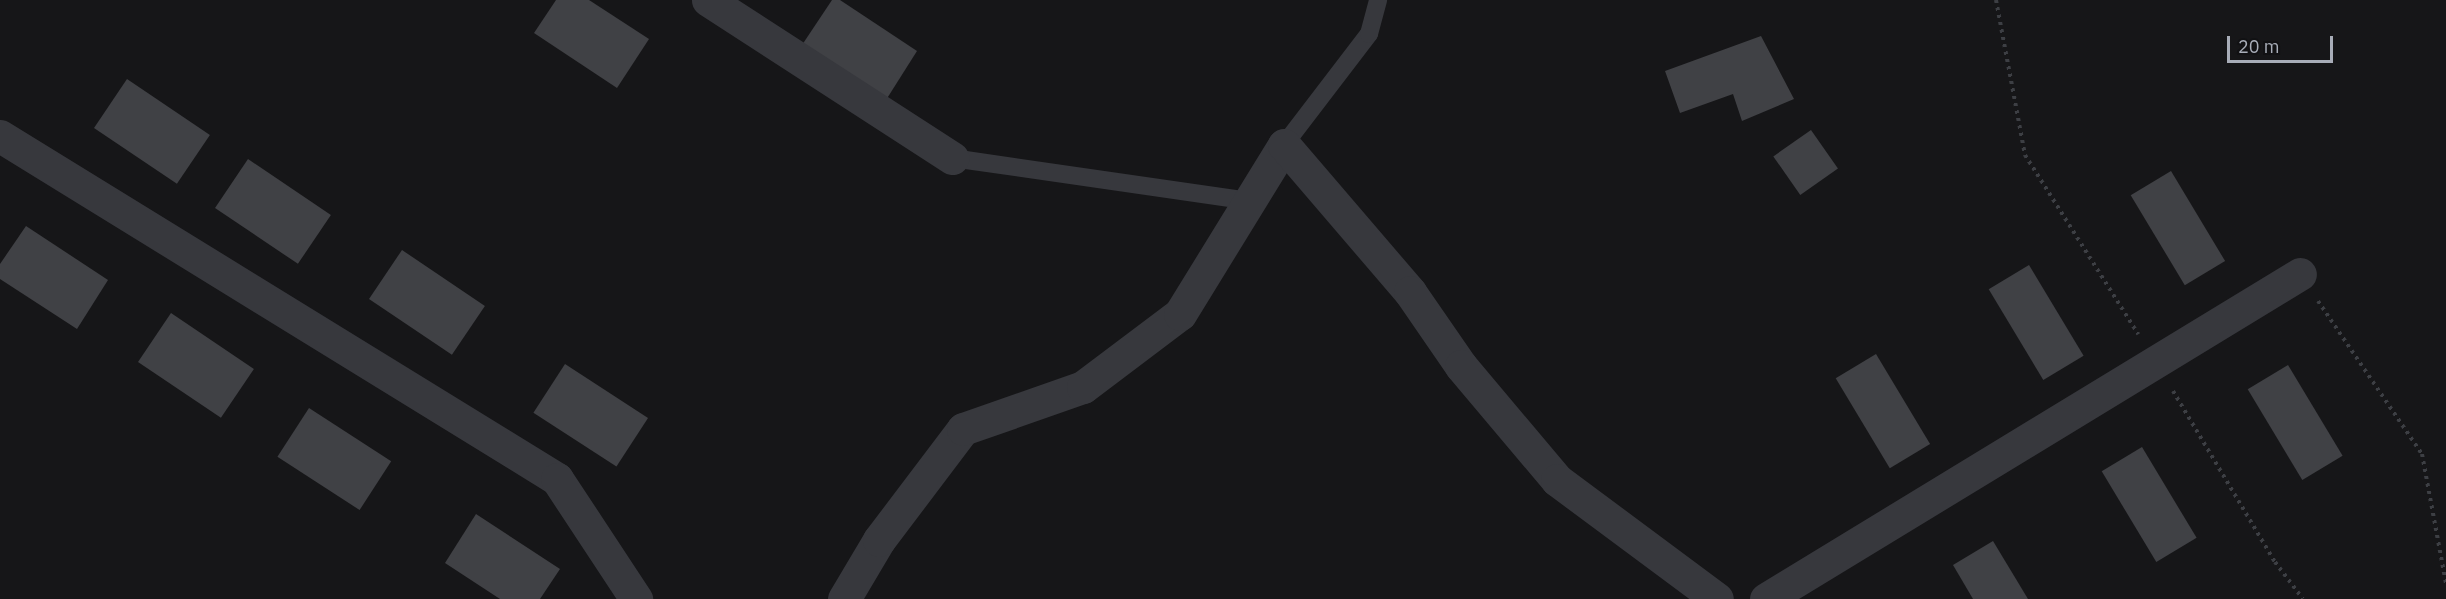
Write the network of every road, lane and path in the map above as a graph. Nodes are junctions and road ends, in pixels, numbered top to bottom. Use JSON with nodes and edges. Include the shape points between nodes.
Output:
{"nodes":[{"id":1,"x":708,"y":0,"type":"edge"},
{"id":2,"x":1378,"y":0,"type":"edge"},
{"id":3,"x":1996,"y":0,"type":"edge"},
{"id":4,"x":0,"y":136,"type":"edge"},
{"id":5,"x":1284,"y":146,"type":"junction"},
{"id":6,"x":952,"y":158,"type":"joint"},
{"id":7,"x":1249,"y":201,"type":"junction"},
{"id":8,"x":2300,"y":274,"type":"joint"},
{"id":9,"x":2156,"y":362,"type":"junction"},
{"id":10,"x":2446,"y":584,"type":"edge"},
{"id":11,"x":636,"y":599,"type":"edge"},
{"id":12,"x":843,"y":599,"type":"edge"},
{"id":13,"x":1717,"y":599,"type":"edge"},
{"id":14,"x":1766,"y":599,"type":"edge"},
{"id":15,"x":2303,"y":599,"type":"edge"}],
"edges":[{"from":1,"to":6,"type":"street"},
{"from":2,"to":5,"type":"lane","via":[[1369,34]]},
{"from":3,"to":9,"type":"path","via":[[2025,155]]},
{"from":4,"to":11,"type":"street","via":[[557,479]]},
{"from":5,"to":7,"type":"street"},
{"from":5,"to":13,"type":"street","via":[[1410,292],[1461,366],[1557,480]]},
{"from":6,"to":7,"type":"lane"},
{"from":7,"to":12,"type":"street","via":[[1180,314],[1083,387],[963,429],[879,540]]},
{"from":8,"to":9,"type":"street"},
{"from":8,"to":10,"type":"path","via":[[2422,454]]},
{"from":9,"to":14,"type":"street"},
{"from":9,"to":15,"type":"path","via":[[2275,562]]}]}
